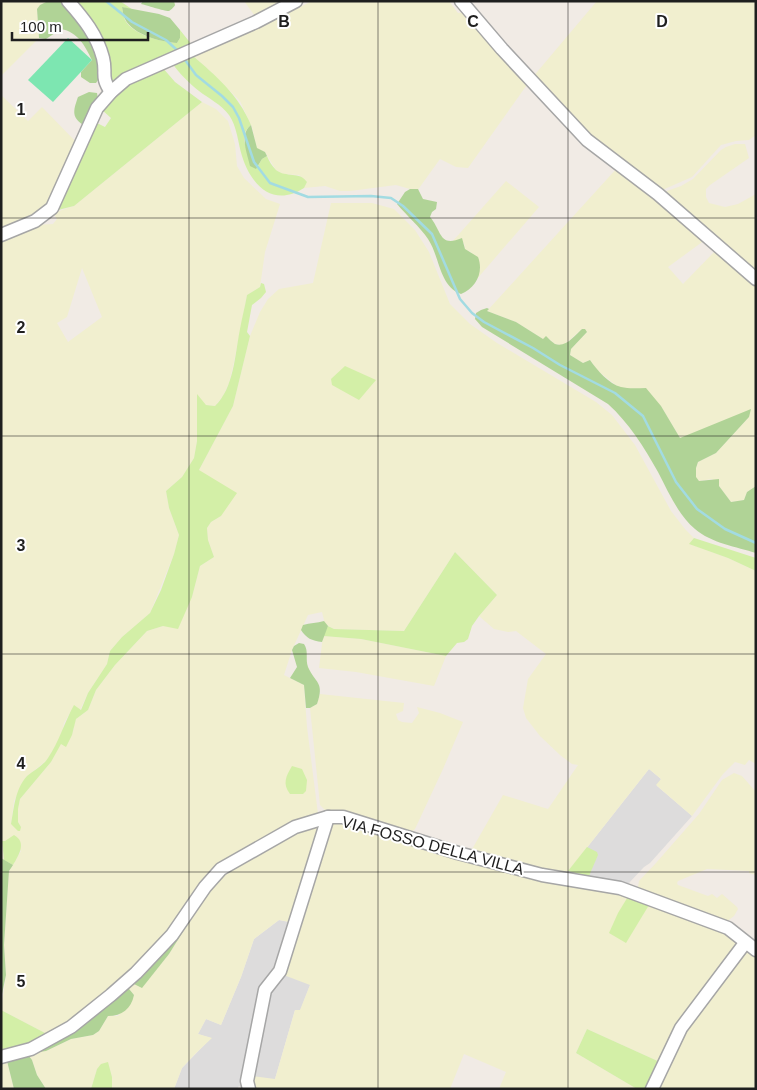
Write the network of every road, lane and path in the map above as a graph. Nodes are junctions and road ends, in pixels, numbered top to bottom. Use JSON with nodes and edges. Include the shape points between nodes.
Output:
{"nodes":[{"id":1,"x":68,"y":1,"type":"edge"},
{"id":2,"x":296,"y":1,"type":"edge"},
{"id":3,"x":461,"y":1,"type":"edge"},
{"id":4,"x":111,"y":92,"type":"junction"},
{"id":5,"x":1,"y":234,"type":"edge"},
{"id":6,"x":756,"y":279,"type":"edge"},
{"id":7,"x":328,"y":817,"type":"junction"},
{"id":8,"x":745,"y":943,"type":"junction"},
{"id":9,"x":756,"y":950,"type":"edge"},
{"id":10,"x":1,"y":1057,"type":"edge"},
{"id":11,"x":249,"y":1089,"type":"edge"},
{"id":12,"x":652,"y":1089,"type":"edge"}],
"edges":[{"from":1,"to":4,"type":"street","via":[[95,36],[104,60],[104,83]]},
{"from":2,"to":4,"type":"street","via":[[126,79]]},
{"from":3,"to":6,"type":"street","via":[[587,140],[658,194]]},
{"from":4,"to":5,"type":"street","via":[[97,108],[52,208],[35,221]]},
{"from":7,"to":8,"type":"street","name":"VIA FOSSO DELLA VILLA","via":[[343,817],[458,853],[542,874],[620,888],[728,928]]},
{"from":7,"to":10,"type":"street","name":"VIA FOSSO DELLA VILLA","via":[[295,827],[221,869],[172,935],[124,984],[71,1027],[31,1049]]},
{"from":7,"to":11,"type":"street","via":[[280,971],[265,990],[247,1082]]},
{"from":8,"to":9,"type":"street","name":"VIA FOSSO DELLA VILLA"},
{"from":8,"to":12,"type":"street","via":[[681,1028]]}]}
